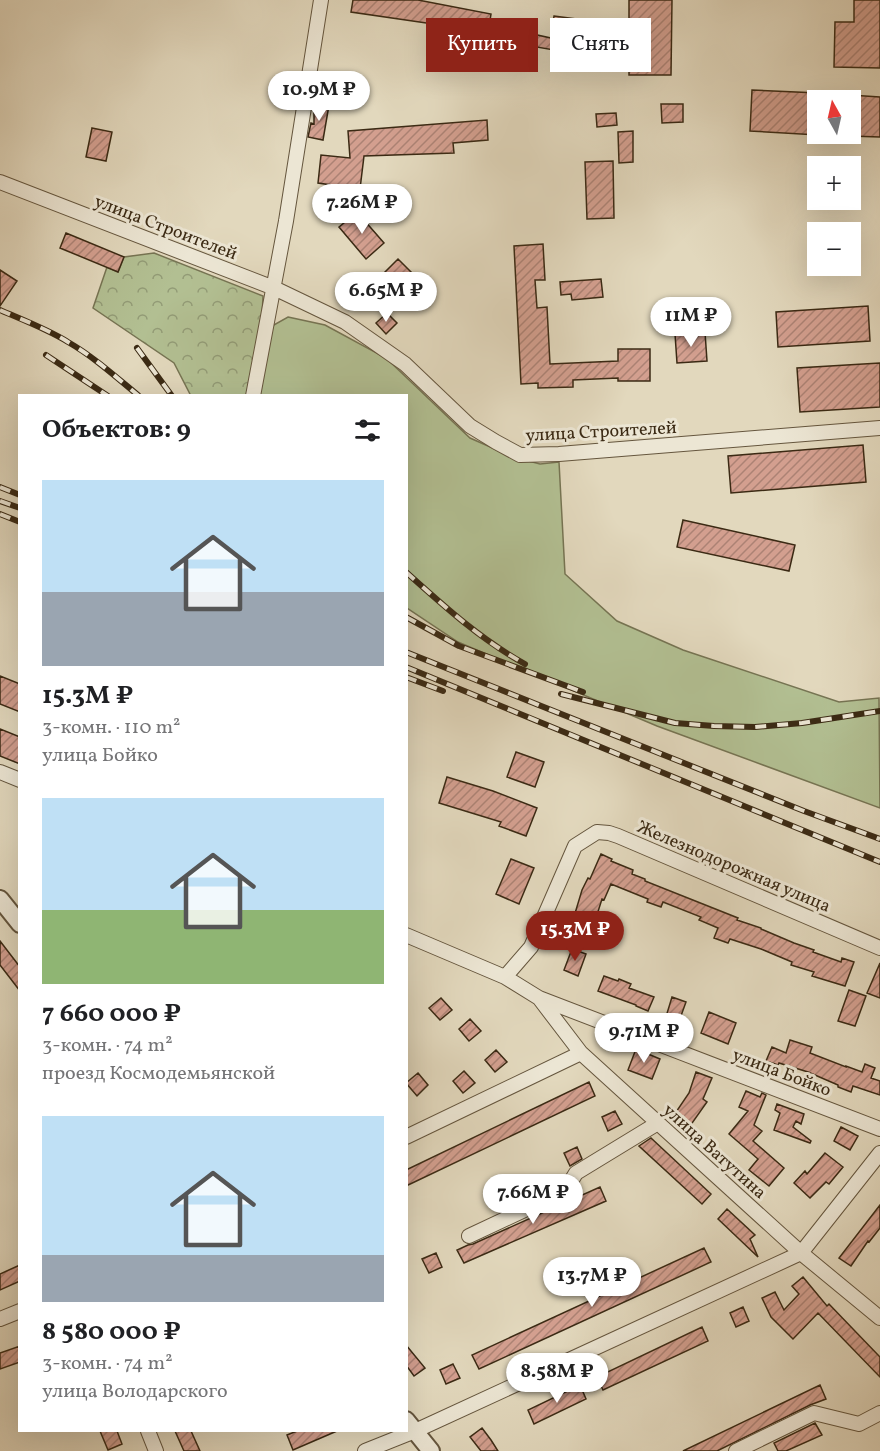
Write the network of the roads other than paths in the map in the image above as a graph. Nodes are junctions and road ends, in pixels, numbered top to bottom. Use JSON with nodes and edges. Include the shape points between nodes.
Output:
{"nodes":[{"id":1,"x":321,"y":0,"type":"edge"},
{"id":2,"x":0,"y":182,"type":"edge"},
{"id":3,"x":274,"y":288,"type":"junction"},
{"id":4,"x":253,"y":394,"type":"edge"},
{"id":5,"x":880,"y":428,"type":"edge"},
{"id":6,"x":0,"y":772,"type":"edge"},
{"id":7,"x":18,"y":779,"type":"edge"},
{"id":8,"x":0,"y":899,"type":"edge"},
{"id":9,"x":18,"y":922,"type":"edge"},
{"id":10,"x":408,"y":936,"type":"edge"},
{"id":11,"x":880,"y":948,"type":"edge"},
{"id":12,"x":505,"y":977,"type":"junction"},
{"id":13,"x":539,"y":998,"type":"junction"},
{"id":14,"x":581,"y":1053,"type":"junction"},
{"id":15,"x":658,"y":1123,"type":"junction"},
{"id":16,"x":880,"y":1129,"type":"edge"},
{"id":17,"x":408,"y":1136,"type":"edge"},
{"id":18,"x":880,"y":1153,"type":"edge"},
{"id":19,"x":469,"y":1236,"type":"dead end"},
{"id":20,"x":801,"y":1253,"type":"junction"},
{"id":21,"x":18,"y":1312,"type":"edge"},
{"id":22,"x":0,"y":1318,"type":"edge"},
{"id":23,"x":880,"y":1318,"type":"edge"},
{"id":24,"x":880,"y":1413,"type":"edge"},
{"id":25,"x":411,"y":1426,"type":"edge"},
{"id":26,"x":148,"y":1432,"type":"edge"},
{"id":27,"x":400,"y":1432,"type":"edge"},
{"id":28,"x":156,"y":1451,"type":"edge"},
{"id":29,"x":365,"y":1451,"type":"edge"},
{"id":30,"x":431,"y":1451,"type":"edge"},
{"id":31,"x":736,"y":1451,"type":"edge"}],
"edges":[{"from":1,"to":3,"type":"street"},
{"from":2,"to":3,"type":"street","name":"улица Строителей"},
{"from":3,"to":4,"type":"street"},
{"from":3,"to":5,"type":"street","name":"улица Строителей","via":[[345,322],[405,364],[470,426],[520,455]]},
{"from":6,"to":7,"type":"street"},
{"from":8,"to":9,"type":"street"},
{"from":10,"to":12,"type":"street","name":"улица Бойко"},
{"from":11,"to":12,"type":"street","name":"Железнодорожная улица","via":[[609,832],[597,832],[575,846],[531,947]]},
{"from":12,"to":13,"type":"street","name":"улица Бойко"},
{"from":13,"to":14,"type":"street","name":"улица Ватутина"},
{"from":13,"to":16,"type":"street","name":"улица Бойко"},
{"from":14,"to":15,"type":"street","name":"улица Ватутина"},
{"from":14,"to":17,"type":"street"},
{"from":15,"to":19,"type":"street","via":[[576,1173],[566,1191]]},
{"from":15,"to":20,"type":"street","name":"улица Ватутина"},
{"from":18,"to":20,"type":"street"},
{"from":20,"to":23,"type":"street","name":"улица Ватутина"},
{"from":20,"to":25,"type":"street"},
{"from":21,"to":22,"type":"street"},
{"from":24,"to":31,"type":"street","via":[[859,1424],[814,1413]]},
{"from":25,"to":30,"type":"street"},
{"from":26,"to":28,"type":"street"},
{"from":27,"to":29,"type":"street"}]}
